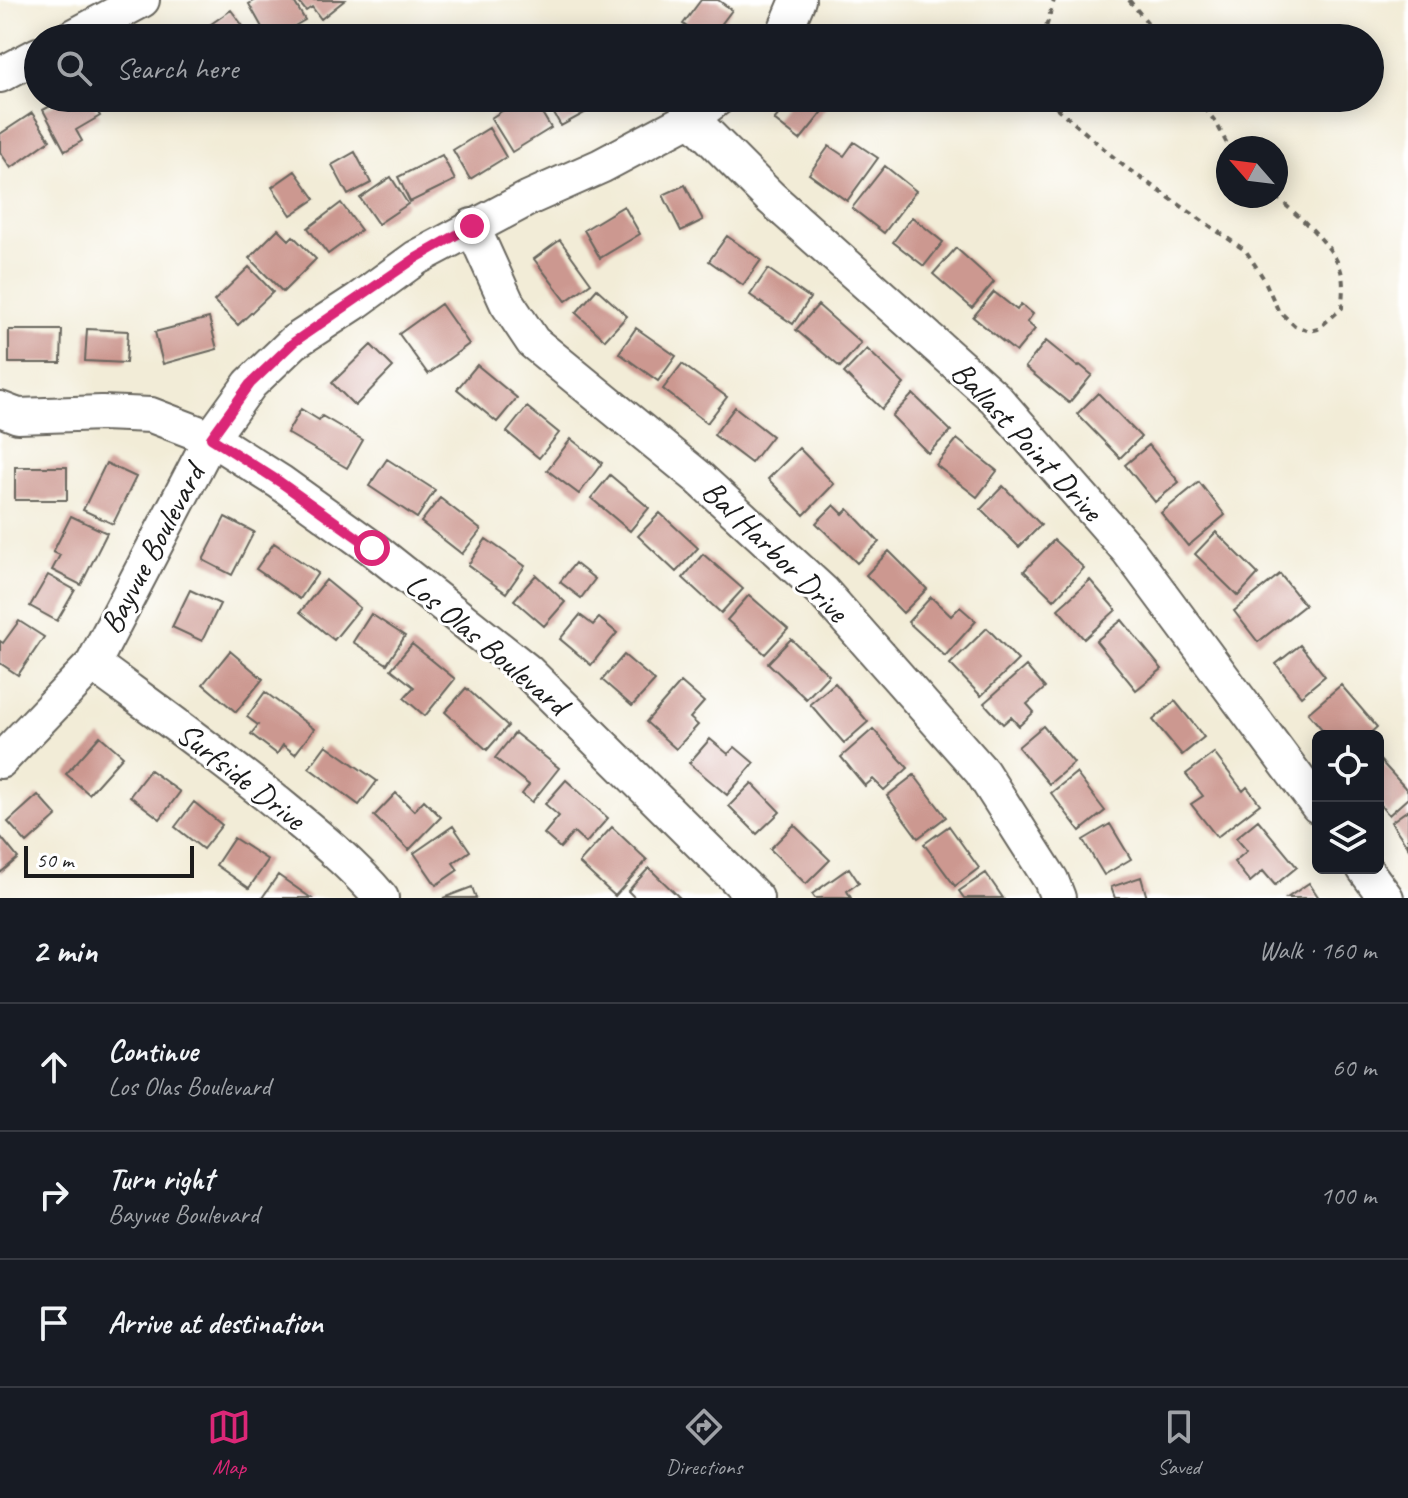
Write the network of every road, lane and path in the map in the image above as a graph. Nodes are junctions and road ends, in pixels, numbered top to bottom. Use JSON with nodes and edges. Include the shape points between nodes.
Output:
{"nodes":[{"id":1,"x":142,"y":0,"type":"edge"},
{"id":2,"x":798,"y":0,"type":"edge"},
{"id":3,"x":1054,"y":0,"type":"edge"},
{"id":4,"x":1129,"y":0,"type":"edge"},
{"id":5,"x":82,"y":21,"type":"edge"},
{"id":6,"x":788,"y":24,"type":"edge"},
{"id":7,"x":1047,"y":24,"type":"edge"},
{"id":8,"x":1149,"y":24,"type":"edge"},
{"id":9,"x":24,"y":62,"type":"edge"},
{"id":10,"x":0,"y":75,"type":"edge"},
{"id":11,"x":697,"y":112,"type":"edge"},
{"id":12,"x":707,"y":112,"type":"edge"},
{"id":13,"x":1064,"y":112,"type":"edge"},
{"id":14,"x":1208,"y":112,"type":"edge"},
{"id":15,"x":1223,"y":136,"type":"edge"},
{"id":16,"x":1288,"y":208,"type":"edge"},
{"id":17,"x":472,"y":226,"type":"junction"},
{"id":18,"x":0,"y":409,"type":"edge"},
{"id":19,"x":211,"y":438,"type":"junction"},
{"id":20,"x":93,"y":664,"type":"junction"},
{"id":21,"x":0,"y":761,"type":"edge"},
{"id":22,"x":1315,"y":802,"type":"edge"},
{"id":23,"x":1368,"y":874,"type":"edge"},
{"id":24,"x":381,"y":898,"type":"edge"},
{"id":25,"x":756,"y":898,"type":"edge"},
{"id":26,"x":1058,"y":898,"type":"edge"},
{"id":27,"x":1386,"y":898,"type":"edge"}],
"edges":[{"from":1,"to":5,"type":"street"},
{"from":2,"to":6,"type":"street"},
{"from":3,"to":7,"type":"path"},
{"from":4,"to":8,"type":"path"},
{"from":9,"to":10,"type":"street"},
{"from":11,"to":17,"type":"street","name":"Bayvue Boulevard","via":[[601,166]]},
{"from":12,"to":22,"type":"street","name":"Ballast Point Drive","via":[[771,198],[995,398],[1128,550]]},
{"from":13,"to":16,"type":"path","via":[[1125,167],[1246,251],[1278,310],[1295,326],[1310,331],[1342,308],[1343,275],[1337,260]]},
{"from":14,"to":15,"type":"path"},
{"from":17,"to":19,"type":"street","name":"Bayvue Boulevard","via":[[294,342],[250,384]]},
{"from":17,"to":26,"type":"street","name":"Bal Harbor Drive","via":[[507,303],[533,342],[698,477],[823,592],[982,772]]},
{"from":18,"to":19,"type":"street","name":"Los Olas Boulevard","via":[[18,416],[151,415]]},
{"from":19,"to":20,"type":"street","name":"Bayvue Boulevard"},
{"from":19,"to":25,"type":"street","name":"Los Olas Boulevard","via":[[372,548],[527,671]]},
{"from":20,"to":21,"type":"street","name":"Bayvue Boulevard"},
{"from":20,"to":24,"type":"street","name":"Surfside Drive","via":[[276,802]]},
{"from":23,"to":27,"type":"street"}]}
